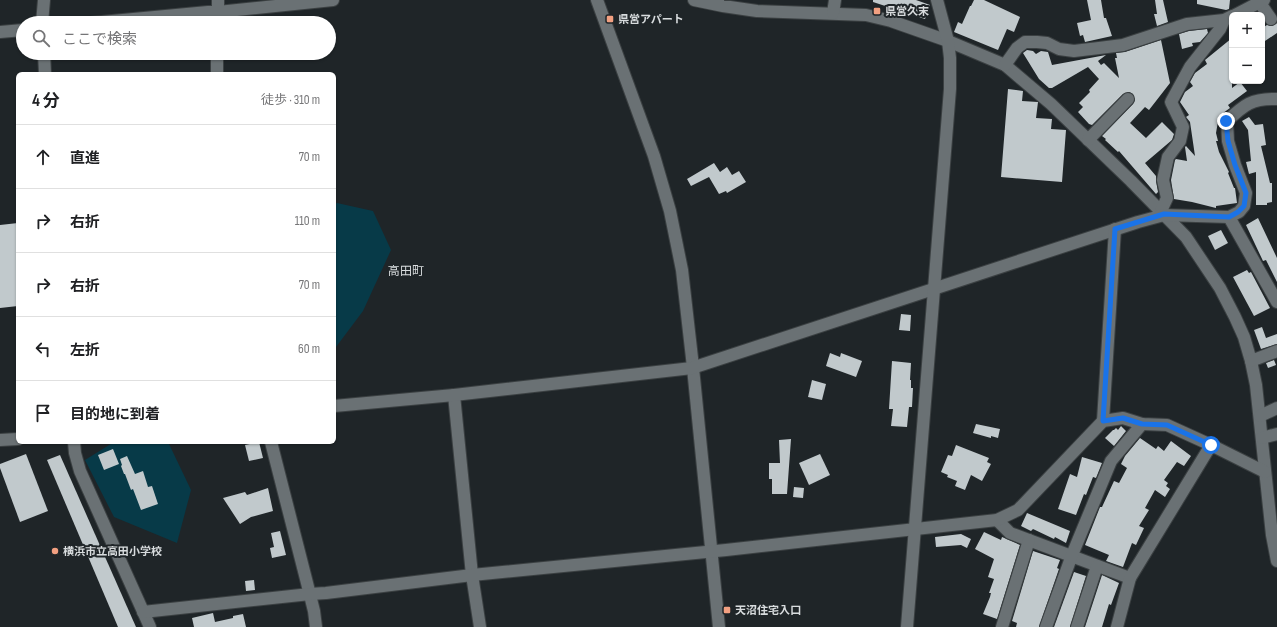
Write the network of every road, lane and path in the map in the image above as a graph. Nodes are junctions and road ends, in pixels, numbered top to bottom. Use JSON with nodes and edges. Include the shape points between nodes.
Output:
{"nodes":[{"id":1,"x":44,"y":0,"type":"edge"},
{"id":2,"x":218,"y":0,"type":"edge"},
{"id":3,"x":333,"y":0,"type":"edge"},
{"id":4,"x":597,"y":0,"type":"edge"},
{"id":5,"x":694,"y":0,"type":"edge"},
{"id":6,"x":835,"y":0,"type":"edge"},
{"id":7,"x":937,"y":0,"type":"edge"},
{"id":8,"x":1262,"y":1,"type":"edge"},
{"id":9,"x":1240,"y":12,"type":"edge"},
{"id":10,"x":833,"y":13,"type":"junction"},
{"id":11,"x":43,"y":16,"type":"edge"},
{"id":12,"x":165,"y":16,"type":"edge"},
{"id":13,"x":215,"y":16,"type":"edge"},
{"id":14,"x":218,"y":16,"type":"edge"},
{"id":15,"x":231,"y":16,"type":"edge"},
{"id":16,"x":1229,"y":17,"type":"edge"},
{"id":17,"x":1229,"y":18,"type":"edge"},
{"id":18,"x":1271,"y":18,"type":"dead end"},
{"id":19,"x":16,"y":31,"type":"edge"},
{"id":20,"x":0,"y":32,"type":"edge"},
{"id":21,"x":948,"y":41,"type":"junction"},
{"id":22,"x":44,"y":60,"type":"edge"},
{"id":23,"x":217,"y":60,"type":"edge"},
{"id":24,"x":1005,"y":65,"type":"junction"},
{"id":25,"x":45,"y":72,"type":"edge"},
{"id":26,"x":216,"y":72,"type":"edge"},
{"id":27,"x":1128,"y":99,"type":"dead end"},
{"id":28,"x":1277,"y":99,"type":"edge"},
{"id":29,"x":1088,"y":140,"type":"junction"},
{"id":30,"x":1163,"y":213,"type":"junction"},
{"id":31,"x":1229,"y":217,"type":"junction"},
{"id":32,"x":1115,"y":229,"type":"junction"},
{"id":33,"x":934,"y":289,"type":"junction"},
{"id":34,"x":1277,"y":302,"type":"edge"},
{"id":35,"x":1277,"y":351,"type":"edge"},
{"id":36,"x":1251,"y":361,"type":"junction"},
{"id":37,"x":692,"y":368,"type":"junction"},
{"id":38,"x":454,"y":395,"type":"junction"},
{"id":39,"x":336,"y":406,"type":"edge"},
{"id":40,"x":1277,"y":408,"type":"edge"},
{"id":41,"x":1260,"y":416,"type":"junction"},
{"id":42,"x":1103,"y":421,"type":"junction"},
{"id":43,"x":1142,"y":424,"type":"junction"},
{"id":44,"x":1277,"y":434,"type":"edge"},
{"id":45,"x":1262,"y":438,"type":"junction"},
{"id":46,"x":16,"y":439,"type":"edge"},
{"id":47,"x":0,"y":440,"type":"edge"},
{"id":48,"x":74,"y":444,"type":"edge"},
{"id":49,"x":272,"y":444,"type":"edge"},
{"id":50,"x":1211,"y":445,"type":"junction"},
{"id":51,"x":1270,"y":478,"type":"edge"},
{"id":52,"x":997,"y":520,"type":"junction"},
{"id":53,"x":915,"y":528,"type":"junction"},
{"id":54,"x":1029,"y":540,"type":"junction"},
{"id":55,"x":711,"y":552,"type":"junction"},
{"id":56,"x":1072,"y":555,"type":"junction"},
{"id":57,"x":1277,"y":562,"type":"edge"},
{"id":58,"x":1097,"y":566,"type":"junction"},
{"id":59,"x":472,"y":575,"type":"junction"},
{"id":60,"x":1130,"y":578,"type":"junction"},
{"id":61,"x":310,"y":594,"type":"junction"},
{"id":62,"x":143,"y":612,"type":"junction"},
{"id":63,"x":150,"y":627,"type":"edge"},
{"id":64,"x":316,"y":627,"type":"edge"},
{"id":65,"x":480,"y":627,"type":"edge"},
{"id":66,"x":719,"y":627,"type":"edge"},
{"id":67,"x":907,"y":627,"type":"edge"},
{"id":68,"x":1002,"y":627,"type":"edge"},
{"id":69,"x":1046,"y":627,"type":"edge"},
{"id":70,"x":1077,"y":627,"type":"edge"},
{"id":71,"x":1117,"y":627,"type":"edge"}],
"edges":[{"from":1,"to":11,"type":"street"},
{"from":2,"to":14,"type":"street"},
{"from":3,"to":15,"type":"street"},
{"from":4,"to":37,"type":"street","via":[[654,156],[670,211],[682,270]]},
{"from":5,"to":10,"type":"street","via":[[757,11]]},
{"from":6,"to":10,"type":"street"},
{"from":7,"to":21,"type":"street"},
{"from":8,"to":9,"type":"street"},
{"from":8,"to":18,"type":"street"},
{"from":10,"to":21,"type":"street","via":[[891,21]]},
{"from":12,"to":13,"type":"street","via":[[208,12]]},
{"from":16,"to":24,"type":"street","via":[[1186,24],[1123,45],[1099,48],[1074,51],[1059,49],[1047,43],[1025,42],[1017,48]]},
{"from":17,"to":30,"type":"street","via":[[1190,66],[1171,102],[1183,127],[1180,141],[1168,157],[1164,180],[1167,198]]},
{"from":19,"to":20,"type":"street"},
{"from":21,"to":24,"type":"street"},
{"from":21,"to":33,"type":"street","via":[[950,89]]},
{"from":22,"to":25,"type":"street"},
{"from":23,"to":26,"type":"street"},
{"from":24,"to":29,"type":"street"},
{"from":27,"to":29,"type":"street"},
{"from":28,"to":31,"type":"street","via":[[1262,98],[1244,106],[1226,121],[1228,141],[1246,193],[1244,206]]},
{"from":29,"to":30,"type":"street"},
{"from":30,"to":31,"type":"street"},
{"from":30,"to":32,"type":"street"},
{"from":30,"to":36,"type":"street","via":[[1186,237],[1220,288],[1244,337]]},
{"from":31,"to":34,"type":"street"},
{"from":32,"to":33,"type":"street"},
{"from":32,"to":42,"type":"street"},
{"from":33,"to":37,"type":"street"},
{"from":33,"to":53,"type":"street"},
{"from":35,"to":36,"type":"street"},
{"from":36,"to":41,"type":"street"},
{"from":37,"to":38,"type":"street"},
{"from":37,"to":55,"type":"street"},
{"from":38,"to":39,"type":"street"},
{"from":38,"to":59,"type":"street"},
{"from":40,"to":41,"type":"street"},
{"from":41,"to":45,"type":"street"},
{"from":42,"to":43,"type":"street","via":[[1123,418]]},
{"from":42,"to":52,"type":"street","via":[[1018,510]]},
{"from":43,"to":50,"type":"street","via":[[1167,425]]},
{"from":43,"to":56,"type":"street","via":[[1111,461]]},
{"from":44,"to":45,"type":"street"},
{"from":45,"to":51,"type":"street"},
{"from":46,"to":47,"type":"street"},
{"from":48,"to":62,"type":"street","via":[[80,471]]},
{"from":49,"to":61,"type":"street"},
{"from":50,"to":51,"type":"street"},
{"from":50,"to":60,"type":"street"},
{"from":51,"to":57,"type":"street","via":[[1272,535]]},
{"from":52,"to":53,"type":"street"},
{"from":52,"to":54,"type":"street","via":[[1010,533]]},
{"from":53,"to":55,"type":"street"},
{"from":53,"to":67,"type":"street"},
{"from":54,"to":56,"type":"street"},
{"from":54,"to":68,"type":"street"},
{"from":55,"to":59,"type":"street"},
{"from":55,"to":66,"type":"street"},
{"from":56,"to":58,"type":"street"},
{"from":56,"to":69,"type":"street"},
{"from":58,"to":60,"type":"street"},
{"from":58,"to":70,"type":"street"},
{"from":59,"to":61,"type":"street"},
{"from":59,"to":65,"type":"street"},
{"from":60,"to":71,"type":"street"},
{"from":61,"to":62,"type":"street"},
{"from":61,"to":64,"type":"street"},
{"from":62,"to":63,"type":"street"}]}
